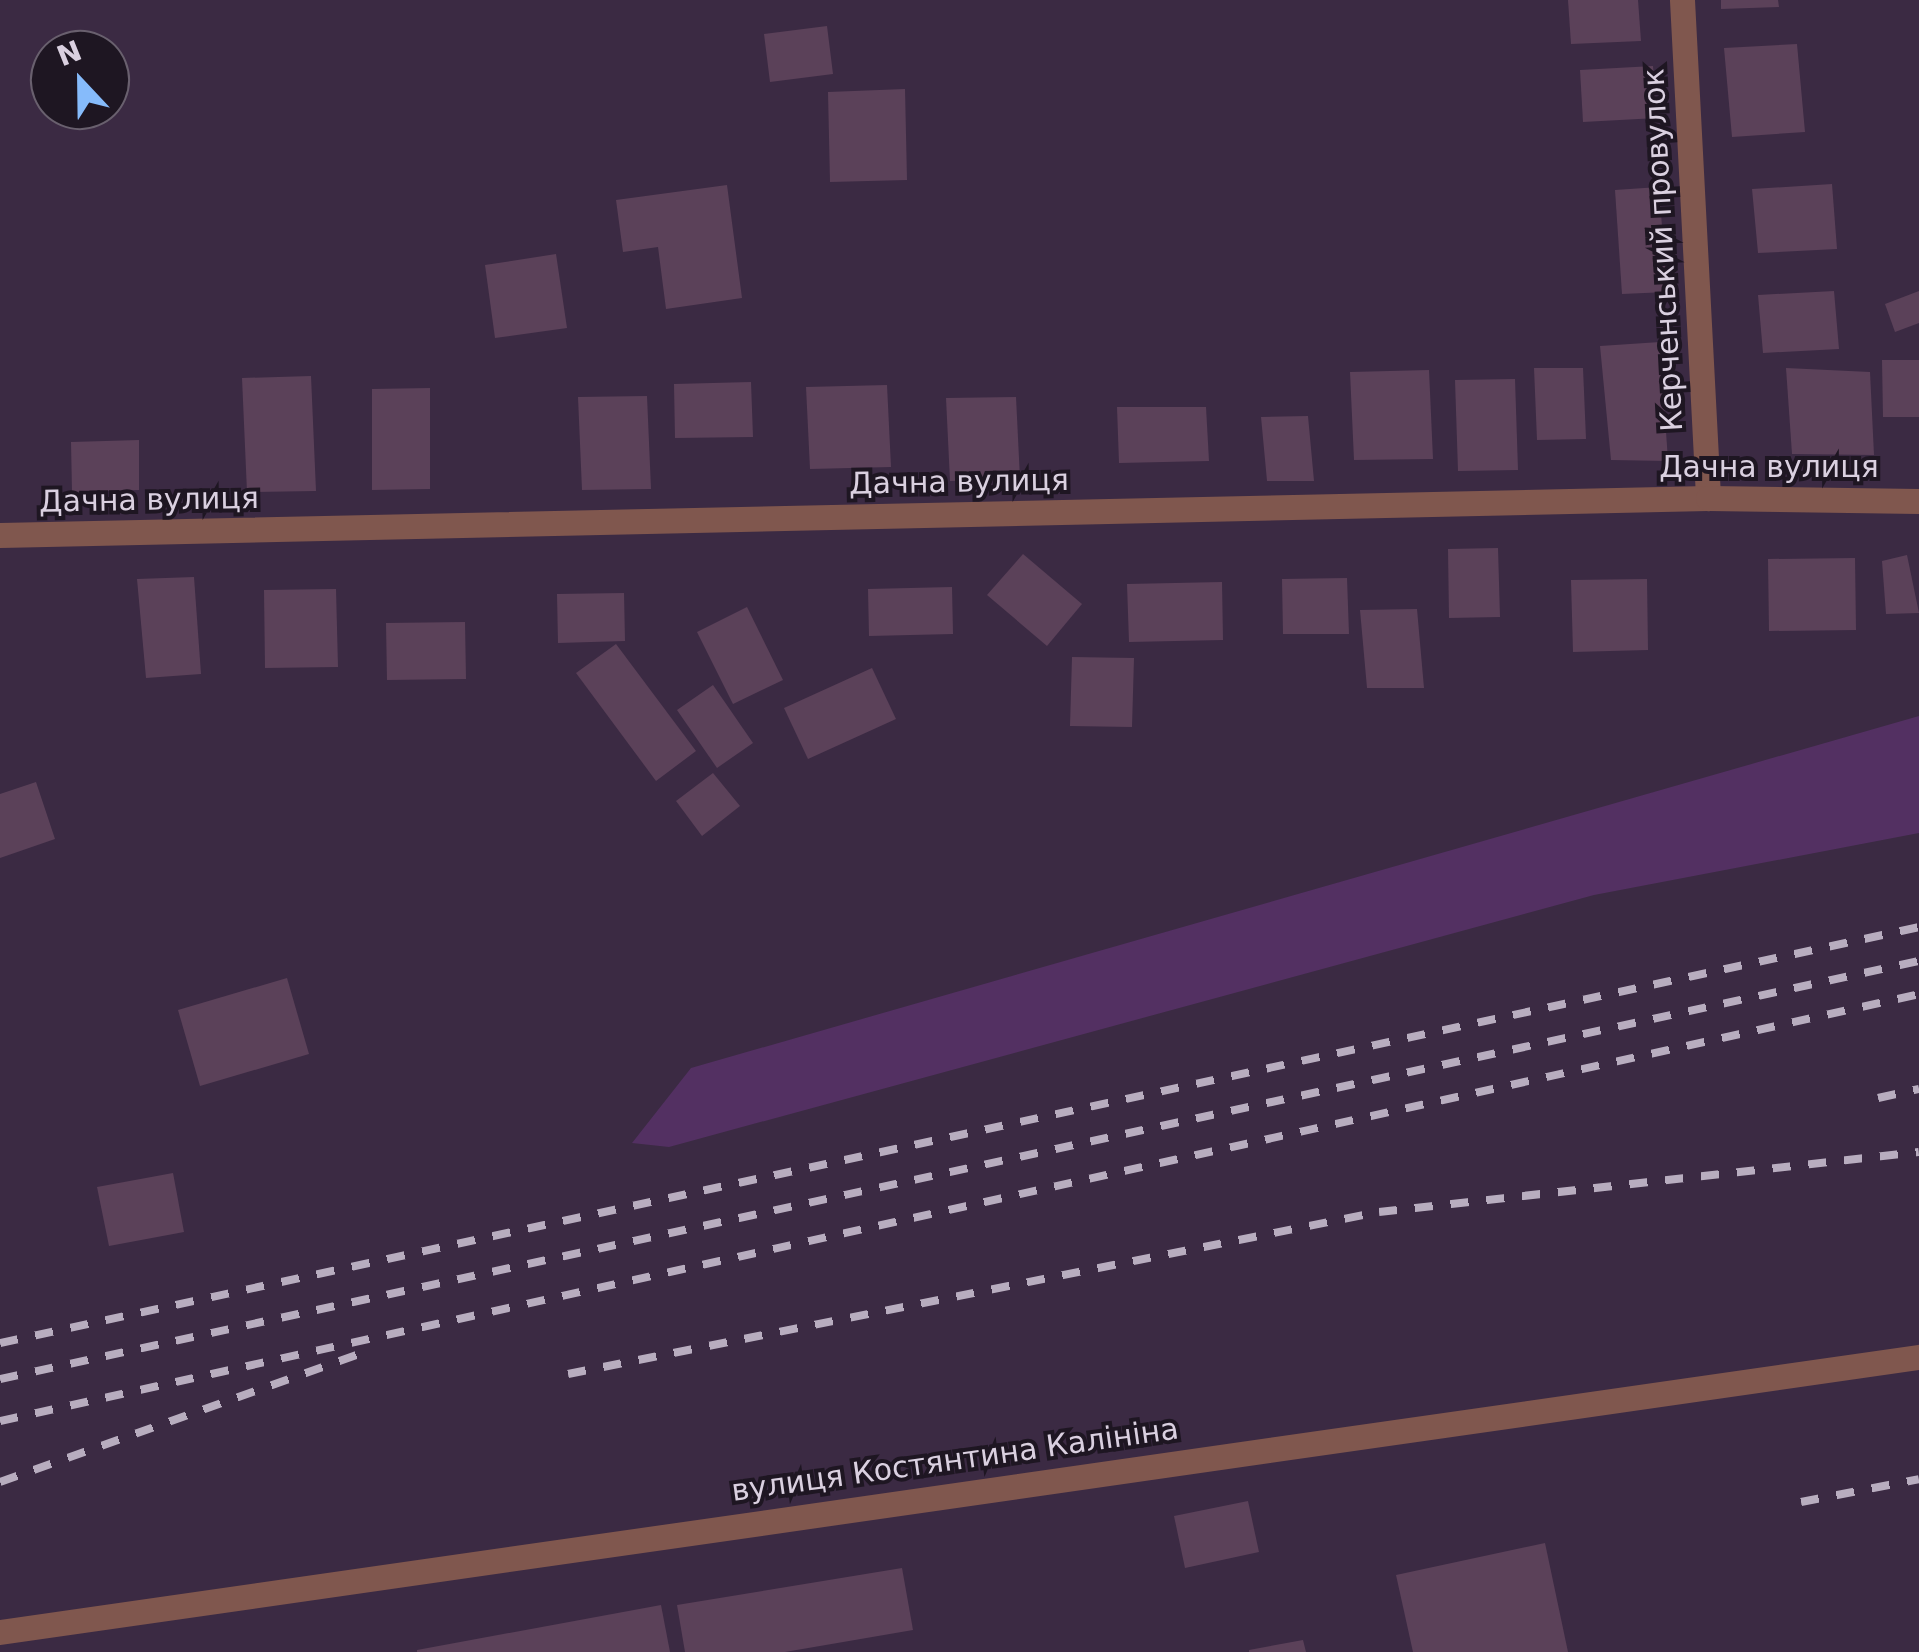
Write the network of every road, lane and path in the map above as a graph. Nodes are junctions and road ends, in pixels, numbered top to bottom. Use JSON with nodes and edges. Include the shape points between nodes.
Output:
{"nodes":[{"id":1,"x":1682,"y":0,"type":"edge"},
{"id":2,"x":1708,"y":498,"type":"junction"},
{"id":3,"x":1919,"y":501,"type":"edge"},
{"id":4,"x":0,"y":536,"type":"edge"},
{"id":5,"x":1919,"y":1357,"type":"edge"},
{"id":6,"x":0,"y":1632,"type":"edge"}],
"edges":[{"from":1,"to":2,"type":"street","name":"Керченський провулок"},
{"from":2,"to":3,"type":"street","name":"Дачна вулиця"},
{"from":2,"to":4,"type":"street","name":"Дачна вулиця"},
{"from":5,"to":6,"type":"street","name":"вулиця Костянтина Калініна"}]}
